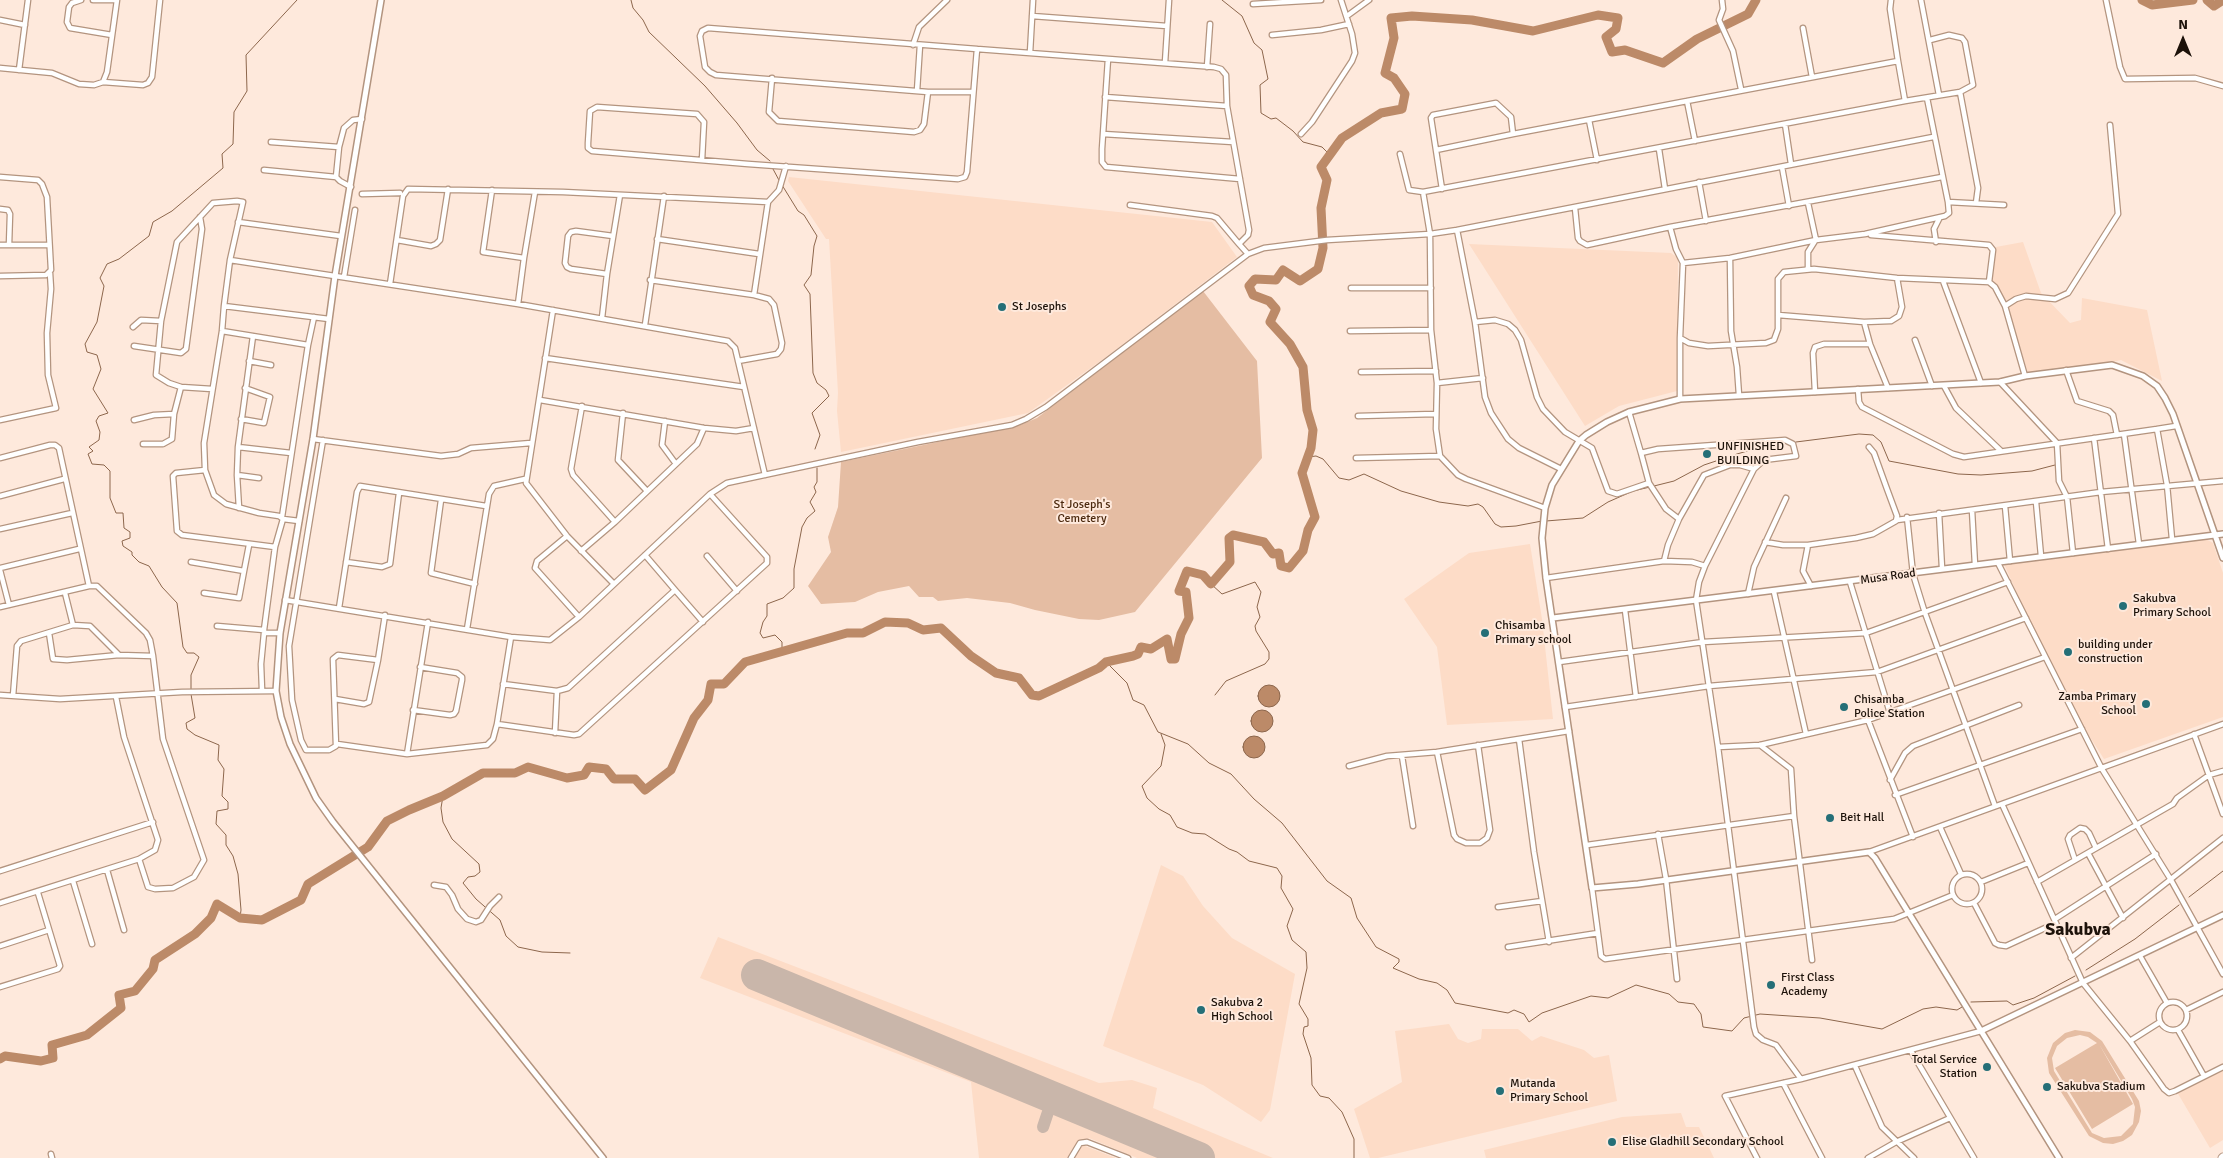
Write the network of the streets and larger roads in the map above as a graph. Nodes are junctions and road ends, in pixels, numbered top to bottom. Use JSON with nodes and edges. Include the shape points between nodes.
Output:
{"nodes":[{"id":1,"x":28,"y":0,"type":"edge"},
{"id":2,"x":81,"y":0,"type":"edge"},
{"id":3,"x":93,"y":0,"type":"edge"},
{"id":4,"x":117,"y":0,"type":"edge"},
{"id":5,"x":160,"y":0,"type":"edge"},
{"id":6,"x":381,"y":0,"type":"edge"},
{"id":7,"x":947,"y":0,"type":"edge"},
{"id":8,"x":1033,"y":0,"type":"edge"},
{"id":9,"x":1169,"y":0,"type":"edge"},
{"id":10,"x":1321,"y":0,"type":"edge"},
{"id":11,"x":1341,"y":0,"type":"edge"},
{"id":12,"x":1369,"y":0,"type":"edge"},
{"id":13,"x":1722,"y":0,"type":"edge"},
{"id":14,"x":1891,"y":0,"type":"edge"},
{"id":15,"x":1921,"y":0,"type":"edge"},
{"id":16,"x":2106,"y":0,"type":"edge"},
{"id":17,"x":1254,"y":4,"type":"dead end"},
{"id":18,"x":1032,"y":16,"type":"junction"},
{"id":19,"x":1347,"y":16,"type":"junction"},
{"id":20,"x":0,"y":20,"type":"edge"},
{"id":21,"x":1210,"y":24,"type":"dead end"},
{"id":22,"x":1349,"y":24,"type":"junction"},
{"id":23,"x":25,"y":25,"type":"junction"},
{"id":24,"x":1166,"y":26,"type":"junction"},
{"id":25,"x":1803,"y":28,"type":"dead end"},
{"id":26,"x":112,"y":35,"type":"junction"},
{"id":27,"x":1272,"y":35,"type":"dead end"},
{"id":28,"x":1930,"y":40,"type":"junction"},
{"id":29,"x":913,"y":45,"type":"junction"},
{"id":30,"x":920,"y":45,"type":"junction"},
{"id":31,"x":977,"y":49,"type":"junction"},
{"id":32,"x":1030,"y":53,"type":"junction"},
{"id":33,"x":1108,"y":59,"type":"junction"},
{"id":34,"x":1898,"y":61,"type":"junction"},
{"id":35,"x":1165,"y":63,"type":"junction"},
{"id":36,"x":1207,"y":67,"type":"junction"},
{"id":37,"x":0,"y":68,"type":"edge"},
{"id":38,"x":19,"y":70,"type":"junction"},
{"id":39,"x":107,"y":72,"type":"junction"},
{"id":40,"x":1812,"y":77,"type":"junction"},
{"id":41,"x":772,"y":78,"type":"junction"},
{"id":42,"x":103,"y":82,"type":"junction"},
{"id":43,"x":113,"y":82,"type":"junction"},
{"id":44,"x":2223,"y":86,"type":"edge"},
{"id":45,"x":1741,"y":89,"type":"junction"},
{"id":46,"x":917,"y":91,"type":"junction"},
{"id":47,"x":928,"y":92,"type":"junction"},
{"id":48,"x":973,"y":92,"type":"junction"},
{"id":49,"x":1960,"y":92,"type":"junction"},
{"id":50,"x":1939,"y":96,"type":"junction"},
{"id":51,"x":1105,"y":97,"type":"junction"},
{"id":52,"x":1927,"y":98,"type":"junction"},
{"id":53,"x":1687,"y":101,"type":"junction"},
{"id":54,"x":1905,"y":101,"type":"junction"},
{"id":55,"x":1227,"y":106,"type":"junction"},
{"id":56,"x":362,"y":119,"type":"junction"},
{"id":57,"x":1590,"y":120,"type":"junction"},
{"id":58,"x":1785,"y":124,"type":"junction"},
{"id":59,"x":2110,"y":125,"type":"dead end"},
{"id":60,"x":1103,"y":134,"type":"junction"},
{"id":61,"x":1301,"y":134,"type":"dead end"},
{"id":62,"x":1513,"y":134,"type":"junction"},
{"id":63,"x":1933,"y":137,"type":"junction"},
{"id":64,"x":1695,"y":141,"type":"junction"},
{"id":65,"x":270,"y":142,"type":"dead end"},
{"id":66,"x":1233,"y":142,"type":"junction"},
{"id":67,"x":339,"y":148,"type":"junction"},
{"id":68,"x":1659,"y":149,"type":"junction"},
{"id":69,"x":1436,"y":150,"type":"junction"},
{"id":70,"x":1400,"y":154,"type":"dead end"},
{"id":71,"x":702,"y":160,"type":"junction"},
{"id":72,"x":1596,"y":160,"type":"junction"},
{"id":73,"x":1791,"y":164,"type":"junction"},
{"id":74,"x":786,"y":166,"type":"junction"},
{"id":75,"x":1782,"y":166,"type":"junction"},
{"id":76,"x":264,"y":170,"type":"dead end"},
{"id":77,"x":0,"y":176,"type":"edge"},
{"id":78,"x":336,"y":177,"type":"junction"},
{"id":79,"x":1942,"y":177,"type":"junction"},
{"id":80,"x":1240,"y":179,"type":"junction"},
{"id":81,"x":1699,"y":182,"type":"junction"},
{"id":82,"x":351,"y":188,"type":"junction"},
{"id":83,"x":448,"y":189,"type":"junction"},
{"id":84,"x":1442,"y":189,"type":"junction"},
{"id":85,"x":1665,"y":189,"type":"junction"},
{"id":86,"x":492,"y":190,"type":"junction"},
{"id":87,"x":535,"y":192,"type":"junction"},
{"id":88,"x":1423,"y":192,"type":"junction"},
{"id":89,"x":400,"y":193,"type":"dead end"},
{"id":90,"x":362,"y":194,"type":"dead end"},
{"id":91,"x":620,"y":196,"type":"junction"},
{"id":92,"x":664,"y":196,"type":"junction"},
{"id":93,"x":768,"y":202,"type":"junction"},
{"id":94,"x":1948,"y":202,"type":"junction"},
{"id":95,"x":1808,"y":203,"type":"junction"},
{"id":96,"x":1976,"y":203,"type":"junction"},
{"id":97,"x":1130,"y":205,"type":"dead end"},
{"id":98,"x":1789,"y":206,"type":"junction"},
{"id":99,"x":2004,"y":206,"type":"dead end"},
{"id":100,"x":1575,"y":208,"type":"junction"},
{"id":101,"x":0,"y":209,"type":"edge"},
{"id":102,"x":355,"y":210,"type":"dead end"},
{"id":103,"x":200,"y":217,"type":"junction"},
{"id":104,"x":1939,"y":219,"type":"junction"},
{"id":105,"x":1706,"y":221,"type":"junction"},
{"id":106,"x":238,"y":222,"type":"junction"},
{"id":107,"x":1670,"y":227,"type":"junction"},
{"id":108,"x":1457,"y":230,"type":"junction"},
{"id":109,"x":1430,"y":234,"type":"junction"},
{"id":110,"x":1865,"y":234,"type":"junction"},
{"id":111,"x":341,"y":236,"type":"junction"},
{"id":112,"x":613,"y":236,"type":"junction"},
{"id":113,"x":657,"y":239,"type":"junction"},
{"id":114,"x":397,"y":240,"type":"junction"},
{"id":115,"x":1816,"y":240,"type":"junction"},
{"id":116,"x":1936,"y":242,"type":"junction"},
{"id":117,"x":10,"y":244,"type":"junction"},
{"id":118,"x":1239,"y":244,"type":"junction"},
{"id":119,"x":0,"y":245,"type":"edge"},
{"id":120,"x":48,"y":245,"type":"junction"},
{"id":121,"x":759,"y":254,"type":"junction"},
{"id":122,"x":1248,"y":254,"type":"junction"},
{"id":123,"x":524,"y":258,"type":"junction"},
{"id":124,"x":1730,"y":258,"type":"junction"},
{"id":125,"x":230,"y":260,"type":"junction"},
{"id":126,"x":1684,"y":263,"type":"junction"},
{"id":127,"x":1808,"y":269,"type":"junction"},
{"id":128,"x":50,"y":273,"type":"junction"},
{"id":129,"x":606,"y":274,"type":"junction"},
{"id":130,"x":0,"y":276,"type":"edge"},
{"id":131,"x":335,"y":276,"type":"junction"},
{"id":132,"x":344,"y":277,"type":"junction"},
{"id":133,"x":1897,"y":278,"type":"junction"},
{"id":134,"x":650,"y":280,"type":"junction"},
{"id":135,"x":1943,"y":280,"type":"junction"},
{"id":136,"x":1989,"y":282,"type":"junction"},
{"id":137,"x":390,"y":284,"type":"junction"},
{"id":138,"x":1351,"y":288,"type":"dead end"},
{"id":139,"x":1431,"y":288,"type":"junction"},
{"id":140,"x":754,"y":294,"type":"junction"},
{"id":141,"x":518,"y":304,"type":"junction"},
{"id":142,"x":224,"y":306,"type":"junction"},
{"id":143,"x":2005,"y":306,"type":"junction"},
{"id":144,"x":553,"y":310,"type":"junction"},
{"id":145,"x":1778,"y":315,"type":"junction"},
{"id":146,"x":314,"y":318,"type":"junction"},
{"id":147,"x":602,"y":318,"type":"junction"},
{"id":148,"x":329,"y":319,"type":"junction"},
{"id":149,"x":161,"y":321,"type":"junction"},
{"id":150,"x":1475,"y":322,"type":"junction"},
{"id":151,"x":1864,"y":322,"type":"junction"},
{"id":152,"x":645,"y":325,"type":"junction"},
{"id":153,"x":133,"y":327,"type":"dead end"},
{"id":154,"x":1431,"y":330,"type":"junction"},
{"id":155,"x":222,"y":331,"type":"junction"},
{"id":156,"x":1350,"y":331,"type":"dead end"},
{"id":157,"x":253,"y":336,"type":"junction"},
{"id":158,"x":1680,"y":338,"type":"junction"},
{"id":159,"x":1915,"y":340,"type":"dead end"},
{"id":160,"x":1870,"y":344,"type":"junction"},
{"id":161,"x":308,"y":345,"type":"junction"},
{"id":162,"x":134,"y":346,"type":"dead end"},
{"id":163,"x":1733,"y":346,"type":"junction"},
{"id":164,"x":158,"y":351,"type":"junction"},
{"id":165,"x":545,"y":358,"type":"junction"},
{"id":166,"x":249,"y":361,"type":"junction"},
{"id":167,"x":738,"y":361,"type":"junction"},
{"id":168,"x":271,"y":365,"type":"dead end"},
{"id":169,"x":1436,"y":370,"type":"junction"},
{"id":170,"x":2066,"y":370,"type":"junction"},
{"id":171,"x":1361,"y":372,"type":"dead end"},
{"id":172,"x":2025,"y":376,"type":"junction"},
{"id":173,"x":1483,"y":378,"type":"junction"},
{"id":174,"x":1437,"y":382,"type":"junction"},
{"id":175,"x":2000,"y":382,"type":"junction"},
{"id":176,"x":1981,"y":383,"type":"junction"},
{"id":177,"x":1932,"y":386,"type":"junction"},
{"id":178,"x":1944,"y":386,"type":"junction"},
{"id":179,"x":181,"y":387,"type":"junction"},
{"id":180,"x":744,"y":387,"type":"junction"},
{"id":181,"x":245,"y":388,"type":"junction"},
{"id":182,"x":1888,"y":388,"type":"junction"},
{"id":183,"x":212,"y":389,"type":"junction"},
{"id":184,"x":1858,"y":389,"type":"junction"},
{"id":185,"x":1814,"y":392,"type":"junction"},
{"id":186,"x":1739,"y":395,"type":"junction"},
{"id":187,"x":540,"y":400,"type":"junction"},
{"id":188,"x":1680,"y":400,"type":"junction"},
{"id":189,"x":582,"y":406,"type":"junction"},
{"id":190,"x":1629,"y":412,"type":"junction"},
{"id":191,"x":623,"y":413,"type":"junction"},
{"id":192,"x":174,"y":414,"type":"junction"},
{"id":193,"x":1435,"y":414,"type":"junction"},
{"id":194,"x":1358,"y":416,"type":"dead end"},
{"id":195,"x":241,"y":419,"type":"junction"},
{"id":196,"x":0,"y":420,"type":"edge"},
{"id":197,"x":134,"y":420,"type":"dead end"},
{"id":198,"x":665,"y":422,"type":"junction"},
{"id":199,"x":2176,"y":426,"type":"junction"},
{"id":200,"x":704,"y":428,"type":"junction"},
{"id":201,"x":754,"y":428,"type":"junction"},
{"id":202,"x":2157,"y":429,"type":"junction"},
{"id":203,"x":2124,"y":434,"type":"junction"},
{"id":204,"x":2117,"y":435,"type":"junction"},
{"id":205,"x":2094,"y":438,"type":"junction"},
{"id":206,"x":313,"y":439,"type":"junction"},
{"id":207,"x":323,"y":440,"type":"junction"},
{"id":208,"x":1579,"y":441,"type":"junction"},
{"id":209,"x":532,"y":442,"type":"junction"},
{"id":210,"x":2057,"y":443,"type":"junction"},
{"id":211,"x":143,"y":444,"type":"dead end"},
{"id":212,"x":1869,"y":447,"type":"dead end"},
{"id":213,"x":238,"y":448,"type":"junction"},
{"id":214,"x":2000,"y":450,"type":"junction"},
{"id":215,"x":291,"y":453,"type":"junction"},
{"id":216,"x":1641,"y":453,"type":"junction"},
{"id":217,"x":1440,"y":456,"type":"junction"},
{"id":218,"x":0,"y":458,"type":"edge"},
{"id":219,"x":1356,"y":458,"type":"dead end"},
{"id":220,"x":676,"y":464,"type":"junction"},
{"id":221,"x":1561,"y":469,"type":"junction"},
{"id":222,"x":1754,"y":469,"type":"junction"},
{"id":223,"x":205,"y":470,"type":"junction"},
{"id":224,"x":237,"y":475,"type":"junction"},
{"id":225,"x":766,"y":475,"type":"junction"},
{"id":226,"x":259,"y":478,"type":"dead end"},
{"id":227,"x":64,"y":479,"type":"junction"},
{"id":228,"x":525,"y":479,"type":"junction"},
{"id":229,"x":2223,"y":481,"type":"edge"},
{"id":230,"x":2196,"y":482,"type":"junction"},
{"id":231,"x":2167,"y":485,"type":"junction"},
{"id":232,"x":1652,"y":486,"type":"junction"},
{"id":233,"x":2132,"y":489,"type":"junction"},
{"id":234,"x":647,"y":491,"type":"junction"},
{"id":235,"x":2101,"y":492,"type":"junction"},
{"id":236,"x":399,"y":493,"type":"junction"},
{"id":237,"x":710,"y":494,"type":"junction"},
{"id":238,"x":0,"y":496,"type":"edge"},
{"id":239,"x":2067,"y":497,"type":"junction"},
{"id":240,"x":1786,"y":498,"type":"dead end"},
{"id":241,"x":441,"y":500,"type":"junction"},
{"id":242,"x":2036,"y":502,"type":"junction"},
{"id":243,"x":486,"y":506,"type":"junction"},
{"id":244,"x":2005,"y":506,"type":"junction"},
{"id":245,"x":239,"y":508,"type":"junction"},
{"id":246,"x":1545,"y":508,"type":"junction"},
{"id":247,"x":1972,"y":510,"type":"junction"},
{"id":248,"x":72,"y":513,"type":"junction"},
{"id":249,"x":1939,"y":513,"type":"junction"},
{"id":250,"x":282,"y":518,"type":"junction"},
{"id":251,"x":1908,"y":518,"type":"junction"},
{"id":252,"x":1679,"y":519,"type":"junction"},
{"id":253,"x":1897,"y":520,"type":"junction"},
{"id":254,"x":299,"y":522,"type":"junction"},
{"id":255,"x":615,"y":522,"type":"junction"},
{"id":256,"x":0,"y":529,"type":"edge"},
{"id":257,"x":2214,"y":534,"type":"junction"},
{"id":258,"x":2223,"y":534,"type":"edge"},
{"id":259,"x":567,"y":536,"type":"junction"},
{"id":260,"x":2172,"y":539,"type":"junction"},
{"id":261,"x":1765,"y":542,"type":"junction"},
{"id":262,"x":2139,"y":544,"type":"junction"},
{"id":263,"x":249,"y":545,"type":"junction"},
{"id":264,"x":1808,"y":545,"type":"junction"},
{"id":265,"x":276,"y":547,"type":"junction"},
{"id":266,"x":79,"y":549,"type":"junction"},
{"id":267,"x":2108,"y":549,"type":"junction"},
{"id":268,"x":581,"y":551,"type":"junction"},
{"id":269,"x":2073,"y":553,"type":"junction"},
{"id":270,"x":645,"y":555,"type":"junction"},
{"id":271,"x":707,"y":556,"type":"dead end"},
{"id":272,"x":2042,"y":556,"type":"junction"},
{"id":273,"x":2223,"y":558,"type":"edge"},
{"id":274,"x":1664,"y":561,"type":"junction"},
{"id":275,"x":2010,"y":561,"type":"junction"},
{"id":276,"x":191,"y":562,"type":"dead end"},
{"id":277,"x":346,"y":562,"type":"junction"},
{"id":278,"x":1998,"y":563,"type":"junction"},
{"id":279,"x":1974,"y":565,"type":"junction"},
{"id":280,"x":1705,"y":566,"type":"junction"},
{"id":281,"x":1942,"y":568,"type":"junction"},
{"id":282,"x":0,"y":569,"type":"edge"},
{"id":283,"x":244,"y":571,"type":"junction"},
{"id":284,"x":1913,"y":574,"type":"junction"},
{"id":285,"x":1546,"y":578,"type":"junction"},
{"id":286,"x":1850,"y":582,"type":"junction"},
{"id":287,"x":2008,"y":582,"type":"junction"},
{"id":288,"x":475,"y":584,"type":"junction"},
{"id":289,"x":614,"y":584,"type":"junction"},
{"id":290,"x":89,"y":586,"type":"junction"},
{"id":291,"x":1811,"y":586,"type":"junction"},
{"id":292,"x":675,"y":590,"type":"junction"},
{"id":293,"x":737,"y":591,"type":"junction"},
{"id":294,"x":1774,"y":592,"type":"junction"},
{"id":295,"x":65,"y":593,"type":"junction"},
{"id":296,"x":204,"y":593,"type":"dead end"},
{"id":297,"x":1748,"y":594,"type":"junction"},
{"id":298,"x":285,"y":600,"type":"junction"},
{"id":299,"x":1696,"y":600,"type":"junction"},
{"id":300,"x":296,"y":602,"type":"junction"},
{"id":301,"x":8,"y":605,"type":"junction"},
{"id":302,"x":0,"y":607,"type":"edge"},
{"id":303,"x":339,"y":608,"type":"junction"},
{"id":304,"x":1625,"y":610,"type":"junction"},
{"id":305,"x":1924,"y":613,"type":"junction"},
{"id":306,"x":385,"y":615,"type":"junction"},
{"id":307,"x":579,"y":617,"type":"junction"},
{"id":308,"x":1553,"y":618,"type":"junction"},
{"id":309,"x":2026,"y":618,"type":"junction"},
{"id":310,"x":428,"y":622,"type":"junction"},
{"id":311,"x":704,"y":622,"type":"junction"},
{"id":312,"x":73,"y":625,"type":"junction"},
{"id":313,"x":217,"y":626,"type":"dead end"},
{"id":314,"x":467,"y":628,"type":"junction"},
{"id":315,"x":264,"y":631,"type":"junction"},
{"id":316,"x":49,"y":633,"type":"junction"},
{"id":317,"x":280,"y":633,"type":"junction"},
{"id":318,"x":1866,"y":633,"type":"junction"},
{"id":319,"x":511,"y":637,"type":"junction"},
{"id":320,"x":1784,"y":638,"type":"junction"},
{"id":321,"x":1703,"y":642,"type":"junction"},
{"id":322,"x":1938,"y":649,"type":"junction"},
{"id":323,"x":1630,"y":653,"type":"junction"},
{"id":324,"x":119,"y":655,"type":"junction"},
{"id":325,"x":153,"y":656,"type":"junction"},
{"id":326,"x":2045,"y":658,"type":"junction"},
{"id":327,"x":378,"y":660,"type":"junction"},
{"id":328,"x":1559,"y":662,"type":"junction"},
{"id":329,"x":420,"y":667,"type":"junction"},
{"id":330,"x":1877,"y":672,"type":"junction"},
{"id":331,"x":1793,"y":679,"type":"junction"},
{"id":332,"x":503,"y":684,"type":"junction"},
{"id":333,"x":1709,"y":686,"type":"junction"},
{"id":334,"x":262,"y":690,"type":"junction"},
{"id":335,"x":1954,"y":690,"type":"junction"},
{"id":336,"x":276,"y":691,"type":"junction"},
{"id":337,"x":557,"y":691,"type":"junction"},
{"id":338,"x":158,"y":694,"type":"junction"},
{"id":339,"x":0,"y":695,"type":"edge"},
{"id":340,"x":13,"y":696,"type":"junction"},
{"id":341,"x":116,"y":697,"type":"junction"},
{"id":342,"x":1636,"y":697,"type":"junction"},
{"id":343,"x":335,"y":699,"type":"junction"},
{"id":344,"x":2019,"y":705,"type":"dead end"},
{"id":345,"x":1565,"y":707,"type":"junction"},
{"id":346,"x":413,"y":710,"type":"junction"},
{"id":347,"x":1890,"y":713,"type":"junction"},
{"id":348,"x":1868,"y":720,"type":"junction"},
{"id":349,"x":497,"y":724,"type":"junction"},
{"id":350,"x":2223,"y":724,"type":"edge"},
{"id":351,"x":1966,"y":726,"type":"junction"},
{"id":352,"x":2082,"y":729,"type":"junction"},
{"id":353,"x":1569,"y":731,"type":"junction"},
{"id":354,"x":555,"y":733,"type":"junction"},
{"id":355,"x":1806,"y":734,"type":"junction"},
{"id":356,"x":2194,"y":734,"type":"junction"},
{"id":357,"x":1519,"y":739,"type":"junction"},
{"id":358,"x":337,"y":744,"type":"junction"},
{"id":359,"x":1760,"y":745,"type":"junction"},
{"id":360,"x":1478,"y":746,"type":"junction"},
{"id":361,"x":1718,"y":747,"type":"junction"},
{"id":362,"x":1437,"y":752,"type":"junction"},
{"id":363,"x":407,"y":754,"type":"junction"},
{"id":364,"x":1402,"y":756,"type":"junction"},
{"id":365,"x":1980,"y":764,"type":"junction"},
{"id":366,"x":1349,"y":766,"type":"dead end"},
{"id":367,"x":2102,"y":769,"type":"junction"},
{"id":368,"x":2223,"y":771,"type":"edge"},
{"id":369,"x":2209,"y":775,"type":"junction"},
{"id":370,"x":1890,"y":780,"type":"junction"},
{"id":371,"x":1895,"y":794,"type":"junction"},
{"id":372,"x":2002,"y":804,"type":"junction"},
{"id":373,"x":1995,"y":806,"type":"junction"},
{"id":374,"x":2223,"y":814,"type":"edge"},
{"id":375,"x":1794,"y":816,"type":"junction"},
{"id":376,"x":153,"y":822,"type":"junction"},
{"id":377,"x":1728,"y":825,"type":"junction"},
{"id":378,"x":2137,"y":825,"type":"junction"},
{"id":379,"x":1413,"y":826,"type":"dead end"},
{"id":380,"x":1940,"y":827,"type":"junction"},
{"id":381,"x":1658,"y":834,"type":"junction"},
{"id":382,"x":1913,"y":837,"type":"junction"},
{"id":383,"x":2223,"y":838,"type":"edge"},
{"id":384,"x":1586,"y":846,"type":"junction"},
{"id":385,"x":2096,"y":848,"type":"junction"},
{"id":386,"x":1869,"y":852,"type":"junction"},
{"id":387,"x":2088,"y":853,"type":"junction"},
{"id":388,"x":2156,"y":854,"type":"junction"},
{"id":389,"x":139,"y":859,"type":"junction"},
{"id":390,"x":1800,"y":860,"type":"junction"},
{"id":391,"x":2075,"y":860,"type":"junction"},
{"id":392,"x":2028,"y":863,"type":"junction"},
{"id":393,"x":107,"y":870,"type":"junction"},
{"id":394,"x":1734,"y":870,"type":"junction"},
{"id":395,"x":0,"y":871,"type":"edge"},
{"id":396,"x":1961,"y":874,"type":"junction"},
{"id":397,"x":1666,"y":879,"type":"junction"},
{"id":398,"x":2171,"y":880,"type":"junction"},
{"id":399,"x":73,"y":881,"type":"junction"},
{"id":400,"x":1981,"y":882,"type":"junction"},
{"id":401,"x":2037,"y":882,"type":"junction"},
{"id":402,"x":434,"y":885,"type":"dead end"},
{"id":403,"x":2106,"y":886,"type":"junction"},
{"id":404,"x":1592,"y":888,"type":"junction"},
{"id":405,"x":38,"y":893,"type":"junction"},
{"id":406,"x":1953,"y":895,"type":"junction"},
{"id":407,"x":499,"y":897,"type":"dead end"},
{"id":408,"x":1542,"y":901,"type":"junction"},
{"id":409,"x":0,"y":903,"type":"edge"},
{"id":410,"x":1974,"y":903,"type":"junction"},
{"id":411,"x":1498,"y":907,"type":"dead end"},
{"id":412,"x":1908,"y":913,"type":"junction"},
{"id":413,"x":2223,"y":916,"type":"edge"},
{"id":414,"x":2123,"y":918,"type":"junction"},
{"id":415,"x":2055,"y":921,"type":"junction"},
{"id":416,"x":2198,"y":928,"type":"junction"},
{"id":417,"x":49,"y":930,"type":"junction"},
{"id":418,"x":124,"y":930,"type":"dead end"},
{"id":419,"x":1808,"y":932,"type":"junction"},
{"id":420,"x":1598,"y":933,"type":"junction"},
{"id":421,"x":1743,"y":940,"type":"junction"},
{"id":422,"x":1549,"y":942,"type":"junction"},
{"id":423,"x":92,"y":944,"type":"dead end"},
{"id":424,"x":0,"y":946,"type":"edge"},
{"id":425,"x":1508,"y":947,"type":"dead end"},
{"id":426,"x":1674,"y":949,"type":"junction"},
{"id":427,"x":2140,"y":956,"type":"junction"},
{"id":428,"x":2071,"y":958,"type":"junction"},
{"id":429,"x":1812,"y":960,"type":"dead end"},
{"id":430,"x":2223,"y":974,"type":"edge"},
{"id":431,"x":1677,"y":979,"type":"dead end"},
{"id":432,"x":2083,"y":983,"type":"junction"},
{"id":433,"x":0,"y":987,"type":"edge"},
{"id":434,"x":2223,"y":992,"type":"edge"},
{"id":435,"x":2166,"y":1003,"type":"junction"},
{"id":436,"x":2186,"y":1010,"type":"junction"},
{"id":437,"x":2160,"y":1022,"type":"junction"},
{"id":438,"x":2178,"y":1030,"type":"junction"},
{"id":439,"x":1980,"y":1031,"type":"junction"},
{"id":440,"x":2130,"y":1041,"type":"junction"},
{"id":441,"x":1911,"y":1051,"type":"junction"},
{"id":442,"x":1854,"y":1066,"type":"junction"},
{"id":443,"x":2223,"y":1067,"type":"edge"},
{"id":444,"x":2204,"y":1076,"type":"junction"},
{"id":445,"x":1801,"y":1079,"type":"junction"},
{"id":446,"x":1783,"y":1083,"type":"junction"},
{"id":447,"x":1950,"y":1118,"type":"junction"},
{"id":448,"x":1896,"y":1142,"type":"junction"},
{"id":449,"x":2058,"y":1157,"type":"edge"},
{"id":450,"x":603,"y":1158,"type":"edge"},
{"id":451,"x":1071,"y":1158,"type":"edge"},
{"id":452,"x":1128,"y":1158,"type":"edge"},
{"id":453,"x":1757,"y":1158,"type":"edge"},
{"id":454,"x":1822,"y":1158,"type":"edge"},
{"id":455,"x":1868,"y":1158,"type":"edge"},
{"id":456,"x":1914,"y":1158,"type":"edge"},
{"id":457,"x":1974,"y":1158,"type":"edge"},
{"id":458,"x":2051,"y":1158,"type":"edge"}],
"edges":[{"from":1,"to":23,"type":"street"},
{"from":2,"to":26,"type":"street","via":[[69,7],[67,22],[70,28]]},
{"from":3,"to":4,"type":"street"},
{"from":4,"to":26,"type":"street"},
{"from":5,"to":43,"type":"street","via":[[150,82],[143,85]]},
{"from":6,"to":56,"type":"street"},
{"from":7,"to":29,"type":"street","via":[[919,27]]},
{"from":8,"to":18,"type":"street"},
{"from":9,"to":24,"type":"street"},
{"from":10,"to":17,"type":"street"},
{"from":11,"to":19,"type":"street"},
{"from":12,"to":19,"type":"street"},
{"from":13,"to":45,"type":"street","via":[[1719,20],[1733,51]]},
{"from":14,"to":34,"type":"street"},
{"from":15,"to":28,"type":"street"},
{"from":16,"to":44,"type":"street","via":[[2125,79],[2195,78]]},
{"from":18,"to":24,"type":"street"},
{"from":18,"to":32,"type":"street"},
{"from":19,"to":22,"type":"street"},
{"from":20,"to":23,"type":"street"},
{"from":21,"to":36,"type":"street"},
{"from":22,"to":27,"type":"street"},
{"from":22,"to":61,"type":"street","via":[[1354,46],[1352,61]]},
{"from":23,"to":38,"type":"street"},
{"from":24,"to":35,"type":"street"},
{"from":25,"to":40,"type":"street"},
{"from":26,"to":39,"type":"street"},
{"from":28,"to":49,"type":"street","via":[[1955,35],[1965,42],[1973,85]]},
{"from":28,"to":50,"type":"street"},
{"from":29,"to":30,"type":"street"},
{"from":29,"to":41,"type":"street","via":[[708,28],[702,31],[705,67],[710,72]]},
{"from":30,"to":31,"type":"street"},
{"from":30,"to":46,"type":"street"},
{"from":31,"to":32,"type":"street"},
{"from":31,"to":48,"type":"street"},
{"from":32,"to":33,"type":"street"},
{"from":33,"to":35,"type":"street"},
{"from":33,"to":51,"type":"street"},
{"from":34,"to":40,"type":"street"},
{"from":34,"to":54,"type":"street"},
{"from":35,"to":36,"type":"street"},
{"from":36,"to":55,"type":"street","via":[[1221,70],[1226,75]]},
{"from":37,"to":38,"type":"street"},
{"from":38,"to":42,"type":"street","via":[[52,73],[79,84]]},
{"from":39,"to":42,"type":"street"},
{"from":39,"to":43,"type":"street"},
{"from":40,"to":45,"type":"street"},
{"from":41,"to":46,"type":"street"},
{"from":41,"to":47,"type":"street","via":[[770,112],[778,121],[914,132],[924,124]]},
{"from":42,"to":43,"type":"street"},
{"from":45,"to":53,"type":"street"},
{"from":46,"to":47,"type":"street"},
{"from":47,"to":48,"type":"street"},
{"from":48,"to":74,"type":"street","via":[[965,177]]},
{"from":49,"to":50,"type":"street"},
{"from":49,"to":96,"type":"street","via":[[1978,188]]},
{"from":50,"to":52,"type":"street"},
{"from":51,"to":55,"type":"street"},
{"from":51,"to":60,"type":"street"},
{"from":52,"to":54,"type":"street"},
{"from":52,"to":63,"type":"street"},
{"from":53,"to":57,"type":"street"},
{"from":53,"to":64,"type":"street"},
{"from":54,"to":58,"type":"street"},
{"from":55,"to":66,"type":"street"},
{"from":56,"to":67,"type":"street","via":[[353,120],[344,128]]},
{"from":56,"to":82,"type":"street"},
{"from":57,"to":62,"type":"street"},
{"from":57,"to":72,"type":"street"},
{"from":58,"to":64,"type":"street"},
{"from":58,"to":73,"type":"street"},
{"from":59,"to":143,"type":"street","via":[[2118,214],[2068,293],[2055,299],[2026,296]]},
{"from":60,"to":66,"type":"street"},
{"from":60,"to":80,"type":"street","via":[[1102,162],[1106,167]]},
{"from":62,"to":69,"type":"street"},
{"from":62,"to":69,"type":"street","via":[[1511,117],[1496,103],[1434,114],[1431,118]]},
{"from":63,"to":73,"type":"street"},
{"from":63,"to":79,"type":"street"},
{"from":64,"to":68,"type":"street"},
{"from":65,"to":67,"type":"street"},
{"from":66,"to":80,"type":"street"},
{"from":67,"to":78,"type":"street"},
{"from":68,"to":72,"type":"street"},
{"from":68,"to":85,"type":"street"},
{"from":69,"to":84,"type":"street"},
{"from":70,"to":88,"type":"street","via":[[1409,190]]},
{"from":71,"to":71,"type":"street","via":[[592,151],[588,148],[590,111],[597,107],[697,114],[704,122]]},
{"from":71,"to":74,"type":"street"},
{"from":72,"to":84,"type":"street"},
{"from":73,"to":75,"type":"street"},
{"from":74,"to":93,"type":"street","via":[[779,190]]},
{"from":75,"to":81,"type":"street"},
{"from":75,"to":98,"type":"street"},
{"from":76,"to":78,"type":"street"},
{"from":77,"to":120,"type":"street","via":[[38,180],[42,184],[46,197]]},
{"from":78,"to":82,"type":"street"},
{"from":79,"to":94,"type":"street"},
{"from":79,"to":95,"type":"street"},
{"from":80,"to":118,"type":"street","via":[[1249,230]]},
{"from":81,"to":85,"type":"street"},
{"from":81,"to":105,"type":"street"},
{"from":82,"to":111,"type":"street"},
{"from":83,"to":86,"type":"street"},
{"from":83,"to":114,"type":"street","via":[[412,188],[406,191]]},
{"from":83,"to":114,"type":"street","via":[[440,240],[436,244]]},
{"from":84,"to":88,"type":"street"},
{"from":85,"to":100,"type":"street"},
{"from":86,"to":87,"type":"street"},
{"from":86,"to":123,"type":"street","via":[[483,252]]},
{"from":87,"to":91,"type":"street"},
{"from":87,"to":123,"type":"street"},
{"from":88,"to":109,"type":"street"},
{"from":89,"to":90,"type":"street"},
{"from":91,"to":92,"type":"street"},
{"from":91,"to":112,"type":"street"},
{"from":92,"to":93,"type":"street"},
{"from":92,"to":113,"type":"street"},
{"from":93,"to":121,"type":"street"},
{"from":94,"to":96,"type":"street"},
{"from":94,"to":104,"type":"street","via":[[1948,215]]},
{"from":95,"to":98,"type":"street"},
{"from":95,"to":115,"type":"street"},
{"from":96,"to":99,"type":"street"},
{"from":97,"to":118,"type":"street","via":[[1212,216]]},
{"from":98,"to":105,"type":"street"},
{"from":100,"to":107,"type":"street","via":[[1578,238],[1587,245]]},
{"from":100,"to":108,"type":"street"},
{"from":101,"to":117,"type":"street","via":[[6,209],[10,214]]},
{"from":102,"to":132,"type":"street"},
{"from":103,"to":106,"type":"street","via":[[213,203],[237,201],[243,202]]},
{"from":103,"to":149,"type":"street","via":[[177,242]]},
{"from":103,"to":164,"type":"street","via":[[202,229],[186,350],[181,353]]},
{"from":104,"to":110,"type":"street"},
{"from":104,"to":116,"type":"street","via":[[1934,229]]},
{"from":105,"to":107,"type":"street"},
{"from":106,"to":111,"type":"street"},
{"from":106,"to":125,"type":"street"},
{"from":107,"to":126,"type":"street"},
{"from":108,"to":109,"type":"street"},
{"from":108,"to":150,"type":"street"},
{"from":109,"to":122,"type":"street","via":[[1328,240],[1264,248]]},
{"from":109,"to":139,"type":"street"},
{"from":110,"to":115,"type":"street"},
{"from":110,"to":116,"type":"street"},
{"from":111,"to":131,"type":"street"},
{"from":112,"to":129,"type":"street"},
{"from":112,"to":129,"type":"street","via":[[576,231],[568,236],[565,263],[571,269]]},
{"from":113,"to":121,"type":"street"},
{"from":113,"to":134,"type":"street"},
{"from":114,"to":137,"type":"street"},
{"from":115,"to":124,"type":"street"},
{"from":115,"to":127,"type":"street","via":[[1808,252]]},
{"from":116,"to":136,"type":"street","via":[[1990,245],[1993,250]]},
{"from":117,"to":119,"type":"street"},
{"from":117,"to":120,"type":"street"},
{"from":118,"to":122,"type":"street"},
{"from":120,"to":128,"type":"street"},
{"from":121,"to":140,"type":"street"},
{"from":122,"to":225,"type":"street","via":[[1026,419],[1012,425]]},
{"from":123,"to":141,"type":"street"},
{"from":124,"to":126,"type":"street"},
{"from":124,"to":163,"type":"street"},
{"from":125,"to":131,"type":"street"},
{"from":125,"to":142,"type":"street"},
{"from":126,"to":158,"type":"street"},
{"from":127,"to":133,"type":"street"},
{"from":127,"to":145,"type":"street","via":[[1780,275]]},
{"from":128,"to":130,"type":"street"},
{"from":128,"to":196,"type":"street","via":[[48,375],[56,408]]},
{"from":129,"to":147,"type":"street"},
{"from":131,"to":132,"type":"street"},
{"from":131,"to":148,"type":"street"},
{"from":132,"to":137,"type":"street"},
{"from":133,"to":135,"type":"street"},
{"from":133,"to":151,"type":"street","via":[[1902,302],[1899,316],[1886,322]]},
{"from":134,"to":140,"type":"street"},
{"from":134,"to":152,"type":"street"},
{"from":135,"to":136,"type":"street"},
{"from":135,"to":176,"type":"street"},
{"from":136,"to":143,"type":"street"},
{"from":137,"to":141,"type":"street"},
{"from":138,"to":139,"type":"street"},
{"from":139,"to":154,"type":"street"},
{"from":140,"to":167,"type":"street","via":[[774,305],[782,343],[777,354]]},
{"from":141,"to":144,"type":"street"},
{"from":142,"to":146,"type":"street"},
{"from":142,"to":155,"type":"street"},
{"from":143,"to":172,"type":"street"},
{"from":144,"to":147,"type":"street"},
{"from":144,"to":165,"type":"street"},
{"from":145,"to":151,"type":"street"},
{"from":145,"to":163,"type":"street","via":[[1778,329],[1772,341]]},
{"from":146,"to":148,"type":"street"},
{"from":146,"to":161,"type":"street"},
{"from":147,"to":152,"type":"street"},
{"from":148,"to":206,"type":"street"},
{"from":149,"to":153,"type":"street","via":[[141,320]]},
{"from":149,"to":164,"type":"street"},
{"from":150,"to":173,"type":"street"},
{"from":150,"to":208,"type":"street","via":[[1495,320],[1515,330],[1543,409],[1565,432]]},
{"from":151,"to":160,"type":"street"},
{"from":152,"to":167,"type":"street","via":[[728,341],[735,348]]},
{"from":154,"to":156,"type":"street"},
{"from":154,"to":169,"type":"street"},
{"from":155,"to":157,"type":"street"},
{"from":155,"to":183,"type":"street"},
{"from":157,"to":161,"type":"street"},
{"from":157,"to":166,"type":"street"},
{"from":158,"to":163,"type":"street","via":[[1708,346]]},
{"from":158,"to":188,"type":"street"},
{"from":159,"to":177,"type":"street"},
{"from":160,"to":182,"type":"street"},
{"from":160,"to":185,"type":"street","via":[[1824,344],[1815,347],[1812,353]]},
{"from":161,"to":215,"type":"street"},
{"from":162,"to":164,"type":"street"},
{"from":163,"to":186,"type":"street"},
{"from":164,"to":179,"type":"street","via":[[156,375]]},
{"from":165,"to":180,"type":"street"},
{"from":165,"to":187,"type":"street"},
{"from":166,"to":168,"type":"street"},
{"from":166,"to":181,"type":"street"},
{"from":167,"to":180,"type":"street"},
{"from":169,"to":171,"type":"street"},
{"from":169,"to":174,"type":"street"},
{"from":170,"to":172,"type":"street"},
{"from":170,"to":199,"type":"street","via":[[2112,365],[2142,376],[2157,386]]},
{"from":170,"to":204,"type":"street","via":[[2078,401],[2113,415]]},
{"from":172,"to":175,"type":"street"},
{"from":173,"to":174,"type":"street"},
{"from":173,"to":221,"type":"street","via":[[1491,414],[1508,439]]},
{"from":174,"to":193,"type":"street"},
{"from":175,"to":176,"type":"street"},
{"from":175,"to":210,"type":"street"},
{"from":176,"to":178,"type":"street"},
{"from":177,"to":178,"type":"street"},
{"from":177,"to":182,"type":"street"},
{"from":178,"to":214,"type":"street","via":[[1961,413]]},
{"from":179,"to":183,"type":"street"},
{"from":179,"to":192,"type":"street"},
{"from":180,"to":201,"type":"street"},
{"from":181,"to":195,"type":"street"},
{"from":181,"to":195,"type":"street","via":[[270,397],[264,423]]},
{"from":182,"to":184,"type":"street"},
{"from":183,"to":223,"type":"street","via":[[204,442]]},
{"from":184,"to":185,"type":"street"},
{"from":184,"to":214,"type":"street","via":[[1862,407],[1953,454],[1969,457]]},
{"from":185,"to":186,"type":"street"},
{"from":186,"to":188,"type":"street"},
{"from":187,"to":189,"type":"street"},
{"from":187,"to":209,"type":"street"},
{"from":188,"to":190,"type":"street"},
{"from":189,"to":191,"type":"street"},
{"from":189,"to":255,"type":"street","via":[[572,475]]},
{"from":190,"to":208,"type":"street"},
{"from":190,"to":216,"type":"street"},
{"from":191,"to":198,"type":"street"},
{"from":191,"to":234,"type":"street","via":[[618,460]]},
{"from":192,"to":197,"type":"street"},
{"from":192,"to":211,"type":"street","via":[[174,436],[170,441]]},
{"from":193,"to":194,"type":"street"},
{"from":193,"to":217,"type":"street"},
{"from":195,"to":213,"type":"street"},
{"from":198,"to":200,"type":"street"},
{"from":198,"to":220,"type":"street","via":[[662,445]]},
{"from":199,"to":202,"type":"street"},
{"from":199,"to":230,"type":"street"},
{"from":200,"to":201,"type":"street","via":[[736,431]]},
{"from":200,"to":220,"type":"street","via":[[697,444]]},
{"from":201,"to":225,"type":"street"},
{"from":202,"to":203,"type":"street"},
{"from":202,"to":231,"type":"street"},
{"from":203,"to":204,"type":"street"},
{"from":203,"to":233,"type":"street"},
{"from":204,"to":205,"type":"street"},
{"from":205,"to":210,"type":"street"},
{"from":205,"to":235,"type":"street"},
{"from":206,"to":207,"type":"street"},
{"from":206,"to":254,"type":"street"},
{"from":207,"to":209,"type":"street","via":[[441,456],[471,448]]},
{"from":207,"to":300,"type":"street"},
{"from":208,"to":221,"type":"street"},
{"from":208,"to":232,"type":"street","via":[[1592,448],[1605,488],[1611,493]]},
{"from":209,"to":228,"type":"street"},
{"from":210,"to":214,"type":"street"},
{"from":210,"to":239,"type":"street","via":[[2059,481]]},
{"from":212,"to":253,"type":"street","via":[[1874,453]]},
{"from":213,"to":215,"type":"street"},
{"from":213,"to":224,"type":"street"},
{"from":215,"to":250,"type":"street"},
{"from":216,"to":222,"type":"street","via":[[1775,440],[1787,440],[1793,444],[1796,456],[1764,460]]},
{"from":216,"to":232,"type":"street"},
{"from":217,"to":219,"type":"street"},
{"from":217,"to":246,"type":"street","via":[[1466,479]]},
{"from":218,"to":227,"type":"street","via":[[55,445],[60,451]]},
{"from":220,"to":234,"type":"street"},
{"from":221,"to":246,"type":"street"},
{"from":222,"to":252,"type":"street","via":[[1730,465],[1704,475]]},
{"from":222,"to":280,"type":"street"},
{"from":223,"to":245,"type":"street","via":[[214,495]]},
{"from":223,"to":263,"type":"street","via":[[173,476],[177,532]]},
{"from":224,"to":226,"type":"street"},
{"from":224,"to":245,"type":"street"},
{"from":225,"to":237,"type":"street","via":[[727,483]]},
{"from":227,"to":238,"type":"street"},
{"from":227,"to":248,"type":"street"},
{"from":228,"to":243,"type":"street","via":[[494,486]]},
{"from":228,"to":259,"type":"street","via":[[528,488]]},
{"from":229,"to":230,"type":"street"},
{"from":230,"to":231,"type":"street"},
{"from":230,"to":257,"type":"street"},
{"from":231,"to":233,"type":"street"},
{"from":231,"to":260,"type":"street"},
{"from":232,"to":252,"type":"street","via":[[1666,509]]},
{"from":233,"to":235,"type":"street"},
{"from":233,"to":262,"type":"street"},
{"from":234,"to":255,"type":"street"},
{"from":235,"to":239,"type":"street"},
{"from":235,"to":267,"type":"street"},
{"from":236,"to":241,"type":"street"},
{"from":236,"to":277,"type":"street","via":[[390,564],[382,567]]},
{"from":236,"to":277,"type":"street","via":[[364,486],[358,488]]},
{"from":237,"to":270,"type":"street"},
{"from":237,"to":293,"type":"street","via":[[768,559]]},
{"from":239,"to":242,"type":"street"},
{"from":239,"to":269,"type":"street"},
{"from":240,"to":261,"type":"street"},
{"from":241,"to":243,"type":"street"},
{"from":241,"to":288,"type":"street","via":[[432,573]]},
{"from":242,"to":244,"type":"street"},
{"from":242,"to":272,"type":"street"},
{"from":243,"to":288,"type":"street"},
{"from":244,"to":247,"type":"street"},
{"from":244,"to":275,"type":"street"},
{"from":245,"to":250,"type":"street"},
{"from":246,"to":285,"type":"street"},
{"from":247,"to":249,"type":"street"},
{"from":247,"to":279,"type":"street"},
{"from":248,"to":256,"type":"street"},
{"from":248,"to":266,"type":"street"},
{"from":249,"to":251,"type":"street"},
{"from":249,"to":281,"type":"street"},
{"from":250,"to":254,"type":"street"},
{"from":250,"to":265,"type":"street"},
{"from":251,"to":253,"type":"street"},
{"from":251,"to":284,"type":"street"},
{"from":252,"to":274,"type":"street"},
{"from":253,"to":264,"type":"street","via":[[1873,534]]},
{"from":254,"to":298,"type":"street"},
{"from":255,"to":268,"type":"street"},
{"from":257,"to":258,"type":"street","name":"Musa Road"},
{"from":257,"to":260,"type":"street","name":"Musa Road"},
{"from":257,"to":273,"type":"street"},
{"from":259,"to":268,"type":"street"},
{"from":259,"to":307,"type":"street","via":[[535,566],[536,571]]},
{"from":260,"to":262,"type":"street","name":"Musa Road"},
{"from":261,"to":264,"type":"street"},
{"from":261,"to":297,"type":"street","via":[[1754,567]]},
{"from":262,"to":267,"type":"street","name":"Musa Road"},
{"from":263,"to":265,"type":"street"},
{"from":263,"to":283,"type":"street"},
{"from":264,"to":291,"type":"street","via":[[1803,571]]},
{"from":265,"to":315,"type":"street"},
{"from":266,"to":282,"type":"street"},
{"from":266,"to":290,"type":"street"},
{"from":267,"to":269,"type":"street","name":"Musa Road"},
{"from":268,"to":289,"type":"street"},
{"from":269,"to":272,"type":"street","name":"Musa Road"},
{"from":270,"to":289,"type":"street"},
{"from":270,"to":292,"type":"street"},
{"from":271,"to":293,"type":"street"},
{"from":272,"to":275,"type":"street","name":"Musa Road"},
{"from":274,"to":280,"type":"street"},
{"from":274,"to":285,"type":"street"},
{"from":275,"to":278,"type":"street","name":"Musa Road"},
{"from":276,"to":283,"type":"street"},
{"from":277,"to":303,"type":"street"},
{"from":278,"to":279,"type":"street","name":"Musa Road"},
{"from":278,"to":287,"type":"street"},
{"from":279,"to":281,"type":"street","name":"Musa Road"},
{"from":280,"to":299,"type":"street"},
{"from":281,"to":284,"type":"street","name":"Musa Road"},
{"from":282,"to":301,"type":"street"},
{"from":283,"to":296,"type":"street","via":[[239,598]]},
{"from":284,"to":286,"type":"street","name":"Musa Road"},
{"from":284,"to":305,"type":"street"},
{"from":285,"to":308,"type":"street"},
{"from":286,"to":291,"type":"street","name":"Musa Road"},
{"from":286,"to":318,"type":"street"},
{"from":287,"to":305,"type":"street"},
{"from":287,"to":309,"type":"street"},
{"from":288,"to":314,"type":"street"},
{"from":289,"to":307,"type":"street"},
{"from":290,"to":295,"type":"street"},
{"from":290,"to":325,"type":"street","via":[[102,589],[141,626],[150,640]]},
{"from":291,"to":294,"type":"street","name":"Musa Road"},
{"from":292,"to":311,"type":"street"},
{"from":292,"to":337,"type":"street","via":[[568,688]]},
{"from":293,"to":311,"type":"street"},
{"from":294,"to":297,"type":"street","name":"Musa Road"},
{"from":294,"to":320,"type":"street"},
{"from":295,"to":301,"type":"street"},
{"from":295,"to":312,"type":"street"},
{"from":297,"to":299,"type":"street","name":"Musa Road"},
{"from":298,"to":300,"type":"street"},
{"from":298,"to":317,"type":"street"},
{"from":299,"to":304,"type":"street","name":"Musa Road"},
{"from":299,"to":321,"type":"street"},
{"from":300,"to":303,"type":"street"},
{"from":300,"to":358,"type":"street","via":[[289,646],[292,700],[301,740],[306,750],[312,751],[329,750]]},
{"from":301,"to":302,"type":"street"},
{"from":303,"to":306,"type":"street"},
{"from":304,"to":308,"type":"street","name":"Musa Road"},
{"from":304,"to":323,"type":"street"},
{"from":305,"to":318,"type":"street"},
{"from":305,"to":322,"type":"street"},
{"from":306,"to":310,"type":"street"},
{"from":306,"to":327,"type":"street"},
{"from":307,"to":319,"type":"street","via":[[550,640]]},
{"from":308,"to":328,"type":"street"},
{"from":309,"to":322,"type":"street"},
{"from":309,"to":326,"type":"street"},
{"from":310,"to":314,"type":"street"},
{"from":310,"to":329,"type":"street"},
{"from":311,"to":354,"type":"street","via":[[579,734]]},
{"from":312,"to":316,"type":"street"},
{"from":312,"to":324,"type":"street","via":[[90,626]]},
{"from":313,"to":315,"type":"street"},
{"from":314,"to":319,"type":"street"},
{"from":315,"to":317,"type":"street"},
{"from":315,"to":334,"type":"street"},
{"from":316,"to":324,"type":"street","via":[[53,659]]},
{"from":316,"to":340,"type":"street","via":[[21,641],[17,646]]},
{"from":317,"to":336,"type":"street"},
{"from":318,"to":320,"type":"street"},
{"from":318,"to":330,"type":"street"},
{"from":319,"to":332,"type":"street"},
{"from":320,"to":321,"type":"street"},
{"from":320,"to":331,"type":"street"},
{"from":321,"to":323,"type":"street"},
{"from":321,"to":333,"type":"street"},
{"from":322,"to":330,"type":"street"},
{"from":322,"to":335,"type":"street"},
{"from":323,"to":328,"type":"street"},
{"from":323,"to":342,"type":"street"},
{"from":324,"to":325,"type":"street"},
{"from":325,"to":338,"type":"street"},
{"from":326,"to":335,"type":"street"},
{"from":326,"to":352,"type":"street"},
{"from":327,"to":343,"type":"street","via":[[369,702]]},
{"from":327,"to":343,"type":"street","via":[[334,656]]},
{"from":328,"to":345,"type":"street"},
{"from":329,"to":346,"type":"street"},
{"from":329,"to":346,"type":"street","via":[[457,673],[462,680],[454,714]]},
{"from":330,"to":331,"type":"street"},
{"from":330,"to":347,"type":"street"},
{"from":331,"to":333,"type":"street"},
{"from":331,"to":355,"type":"street"},
{"from":332,"to":337,"type":"street"},
{"from":332,"to":349,"type":"street"},
{"from":333,"to":342,"type":"street"},
{"from":333,"to":361,"type":"street"},
{"from":334,"to":336,"type":"street"},
{"from":334,"to":338,"type":"street"},
{"from":335,"to":347,"type":"street"},
{"from":335,"to":351,"type":"street"},
{"from":336,"to":450,"type":"street","via":[[290,744],[316,798],[367,866]]},
{"from":337,"to":354,"type":"street"},
{"from":338,"to":341,"type":"street"},
{"from":338,"to":389,"type":"street","via":[[163,739],[204,860],[194,877],[173,888],[155,889],[148,887]]},
{"from":339,"to":340,"type":"street"},
{"from":340,"to":341,"type":"street"},
{"from":341,"to":376,"type":"street","via":[[124,737]]},
{"from":342,"to":345,"type":"street"},
{"from":343,"to":358,"type":"street"},
{"from":344,"to":351,"type":"street"},
{"from":345,"to":353,"type":"street"},
{"from":346,"to":363,"type":"street"},
{"from":347,"to":348,"type":"street"},
{"from":348,"to":355,"type":"street"},
{"from":348,"to":370,"type":"street"},
{"from":349,"to":354,"type":"street"},
{"from":349,"to":363,"type":"street","via":[[487,745]]},
{"from":350,"to":356,"type":"street"},
{"from":351,"to":365,"type":"street"},
{"from":351,"to":370,"type":"street","via":[[1908,748]]},
{"from":352,"to":365,"type":"street"},
{"from":352,"to":367,"type":"street"},
{"from":353,"to":357,"type":"street"},
{"from":353,"to":384,"type":"street"},
{"from":355,"to":359,"type":"street"},
{"from":356,"to":367,"type":"street"},
{"from":356,"to":369,"type":"street"},
{"from":357,"to":360,"type":"street"},
{"from":357,"to":408,"type":"street"},
{"from":358,"to":363,"type":"street"},
{"from":359,"to":361,"type":"street"},
{"from":359,"to":375,"type":"street","via":[[1790,770]]},
{"from":360,"to":362,"type":"street"},
{"from":360,"to":362,"type":"street","via":[[1490,830],[1480,843],[1466,843],[1454,835]]},
{"from":361,"to":377,"type":"street"},
{"from":362,"to":364,"type":"street"},
{"from":364,"to":366,"type":"street","via":[[1387,756]]},
{"from":364,"to":379,"type":"street"},
{"from":365,"to":371,"type":"street"},
{"from":365,"to":373,"type":"street"},
{"from":367,"to":372,"type":"street"},
{"from":367,"to":378,"type":"street"},
{"from":368,"to":369,"type":"street"},
{"from":369,"to":374,"type":"street"},
{"from":369,"to":378,"type":"street","via":[[2173,804]]},
{"from":370,"to":371,"type":"street"},
{"from":371,"to":382,"type":"street"},
{"from":372,"to":373,"type":"street"},
{"from":372,"to":392,"type":"street"},
{"from":373,"to":380,"type":"street"},
{"from":375,"to":377,"type":"street"},
{"from":375,"to":390,"type":"street"},
{"from":376,"to":389,"type":"street","via":[[157,846]]},
{"from":376,"to":395,"type":"street"},
{"from":377,"to":381,"type":"street"},
{"from":377,"to":394,"type":"street"},
{"from":378,"to":385,"type":"street"},
{"from":378,"to":388,"type":"street"},
{"from":380,"to":382,"type":"street"},
{"from":380,"to":396,"type":"street"},
{"from":381,"to":384,"type":"street"},
{"from":381,"to":397,"type":"street"},
{"from":382,"to":386,"type":"street"},
{"from":383,"to":398,"type":"street"},
{"from":384,"to":404,"type":"street"},
{"from":385,"to":387,"type":"street"},
{"from":385,"to":391,"type":"street","via":[[2089,832],[2080,828],[2068,839]]},
{"from":386,"to":390,"type":"street"},
{"from":386,"to":412,"type":"street"},
{"from":387,"to":391,"type":"street"},
{"from":387,"to":403,"type":"street"},
{"from":388,"to":398,"type":"street"},
{"from":388,"to":403,"type":"street"},
{"from":389,"to":393,"type":"street"},
{"from":390,"to":394,"type":"street"},
{"from":390,"to":419,"type":"street"},
{"from":391,"to":401,"type":"street"},
{"from":392,"to":400,"type":"street"},
{"from":392,"to":401,"type":"street"},
{"from":393,"to":399,"type":"street"},
{"from":393,"to":418,"type":"street"},
{"from":394,"to":397,"type":"street"},
{"from":394,"to":421,"type":"street"},
{"from":396,"to":400,"type":"street","via":[[1975,875]]},
{"from":396,"to":406,"type":"street","via":[[1952,884]]},
{"from":397,"to":404,"type":"street"},
{"from":397,"to":426,"type":"street"},
{"from":398,"to":414,"type":"street"},
{"from":398,"to":416,"type":"street"},
{"from":399,"to":405,"type":"street"},
{"from":399,"to":423,"type":"street"},
{"from":400,"to":410,"type":"street","via":[[1982,893]]},
{"from":401,"to":415,"type":"street"},
{"from":402,"to":407,"type":"street","via":[[446,887],[458,909],[467,919],[476,922]]},
{"from":403,"to":414,"type":"street"},
{"from":403,"to":415,"type":"street"},
{"from":404,"to":420,"type":"street"},
{"from":405,"to":409,"type":"street"},
{"from":405,"to":417,"type":"street"},
{"from":406,"to":410,"type":"street","via":[[1961,903]]},
{"from":406,"to":412,"type":"street"},
{"from":408,"to":411,"type":"street"},
{"from":408,"to":422,"type":"street"},
{"from":410,"to":415,"type":"street","via":[[1995,943],[2000,945],[2006,946]]},
{"from":412,"to":419,"type":"street","via":[[1894,919]]},
{"from":412,"to":439,"type":"street"},
{"from":413,"to":416,"type":"street"},
{"from":414,"to":428,"type":"street"},
{"from":415,"to":428,"type":"street"},
{"from":416,"to":427,"type":"street"},
{"from":416,"to":430,"type":"street"},
{"from":417,"to":424,"type":"street"},
{"from":417,"to":433,"type":"street","via":[[60,962],[58,969]]},
{"from":419,"to":421,"type":"street"},
{"from":419,"to":429,"type":"street"},
{"from":420,"to":422,"type":"street"},
{"from":420,"to":426,"type":"street","via":[[1601,956],[1605,959]]},
{"from":421,"to":426,"type":"street"},
{"from":421,"to":445,"type":"street","via":[[1756,1034],[1776,1045]]},
{"from":422,"to":425,"type":"street"},
{"from":426,"to":431,"type":"street"},
{"from":427,"to":432,"type":"street"},
{"from":427,"to":435,"type":"street"},
{"from":428,"to":432,"type":"street"},
{"from":432,"to":439,"type":"street"},
{"from":432,"to":440,"type":"street"},
{"from":434,"to":436,"type":"street"},
{"from":435,"to":436,"type":"street","via":[[2175,1002]]},
{"from":435,"to":437,"type":"street","via":[[2160,1009]]},
{"from":436,"to":438,"type":"street","via":[[2187,1019]]},
{"from":437,"to":438,"type":"street","via":[[2170,1030]]},
{"from":437,"to":440,"type":"street"},
{"from":438,"to":444,"type":"street"},
{"from":439,"to":441,"type":"street"},
{"from":439,"to":449,"type":"street"},
{"from":440,"to":444,"type":"street","via":[[2167,1092]]},
{"from":441,"to":442,"type":"street"},
{"from":441,"to":447,"type":"street"},
{"from":442,"to":445,"type":"street"},
{"from":442,"to":448,"type":"street","via":[[1882,1127]]},
{"from":443,"to":444,"type":"street"},
{"from":445,"to":446,"type":"street"},
{"from":446,"to":453,"type":"street","via":[[1725,1096]]},
{"from":446,"to":454,"type":"street"},
{"from":447,"to":448,"type":"street"},
{"from":447,"to":457,"type":"street"},
{"from":448,"to":455,"type":"street"},
{"from":448,"to":456,"type":"street"},
{"from":449,"to":458,"type":"street"},
{"from":451,"to":452,"type":"street","via":[[1080,1144],[1087,1142]]}]}
